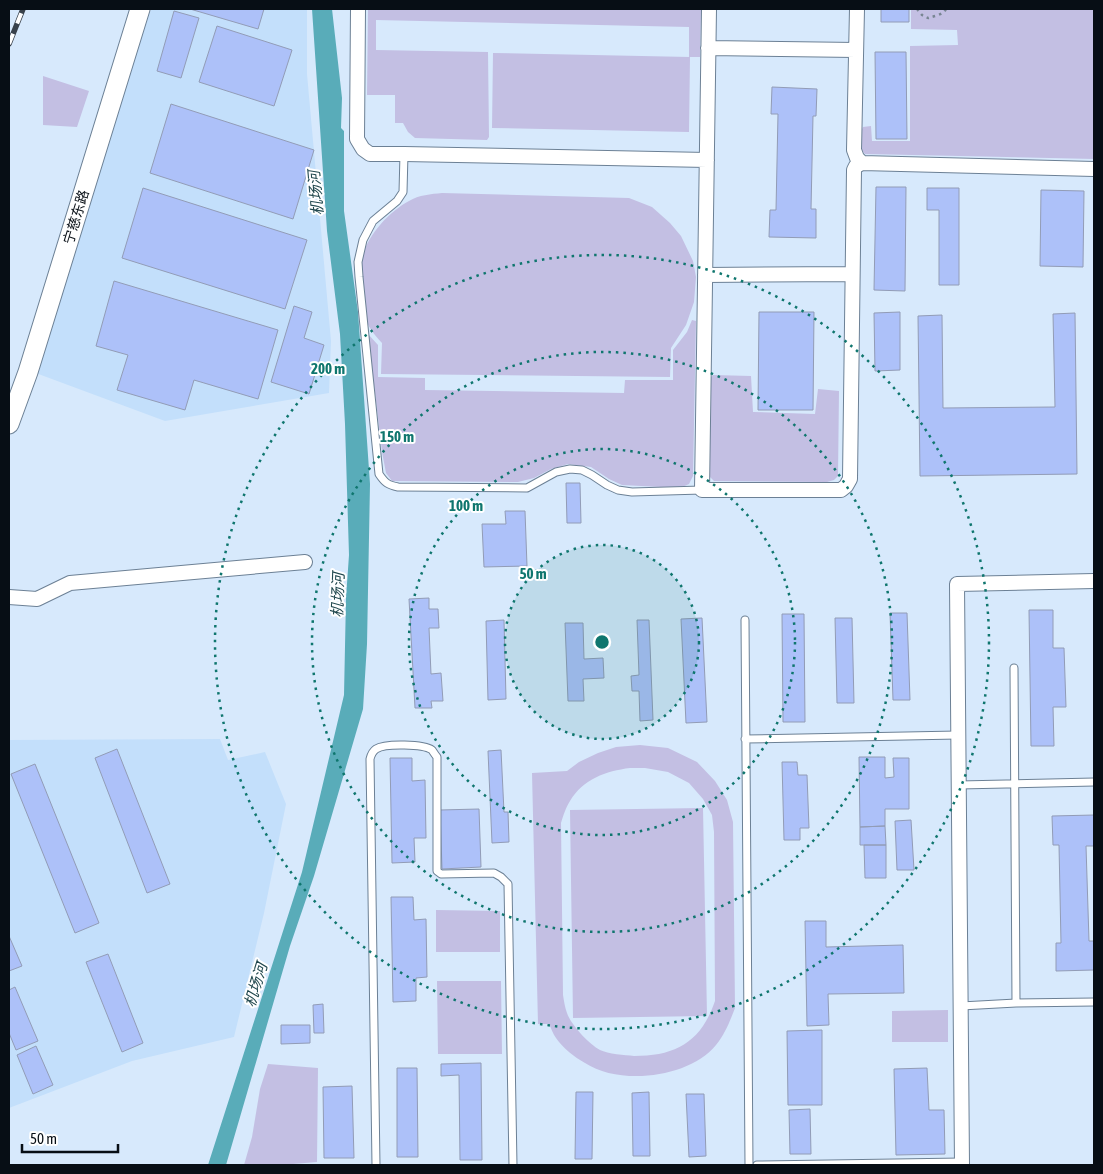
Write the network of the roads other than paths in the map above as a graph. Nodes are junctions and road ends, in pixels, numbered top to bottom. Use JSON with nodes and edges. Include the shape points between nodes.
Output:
{"nodes":[{"id":1,"x":140,"y":9,"type":"edge"},
{"id":2,"x":358,"y":9,"type":"edge"},
{"id":3,"x":709,"y":9,"type":"edge"},
{"id":4,"x":856,"y":9,"type":"edge"},
{"id":5,"x":708,"y":48,"type":"junction"},
{"id":6,"x":856,"y":50,"type":"junction"},
{"id":7,"x":404,"y":154,"type":"junction"},
{"id":8,"x":707,"y":160,"type":"junction"},
{"id":9,"x":862,"y":164,"type":"junction"},
{"id":10,"x":1094,"y":169,"type":"edge"},
{"id":11,"x":852,"y":274,"type":"junction"},
{"id":12,"x":705,"y":275,"type":"junction"},
{"id":13,"x":9,"y":424,"type":"edge"},
{"id":14,"x":702,"y":490,"type":"junction"},
{"id":15,"x":305,"y":562,"type":"dead end"},
{"id":16,"x":1094,"y":581,"type":"edge"},
{"id":17,"x":9,"y":597,"type":"edge"},
{"id":18,"x":745,"y":620,"type":"dead end"},
{"id":19,"x":1014,"y":668,"type":"dead end"},
{"id":20,"x":958,"y":734,"type":"junction"},
{"id":21,"x":745,"y":739,"type":"junction"},
{"id":22,"x":1094,"y":782,"type":"edge"},
{"id":23,"x":1015,"y":784,"type":"junction"},
{"id":24,"x":959,"y":785,"type":"junction"},
{"id":25,"x":1094,"y":1002,"type":"edge"},
{"id":26,"x":1016,"y":1003,"type":"junction"},
{"id":27,"x":961,"y":1006,"type":"junction"},
{"id":28,"x":962,"y":1164,"type":"edge"},
{"id":29,"x":376,"y":1165,"type":"edge"},
{"id":30,"x":513,"y":1165,"type":"edge"},
{"id":31,"x":749,"y":1165,"type":"edge"},
{"id":32,"x":757,"y":1165,"type":"edge"}],
"edges":[{"from":1,"to":13,"type":"main road","name":"宁慈东路"},
{"from":2,"to":7,"type":"street","via":[[358,139],[363,150],[370,154]]},
{"from":3,"to":5,"type":"street"},
{"from":4,"to":6,"type":"street"},
{"from":5,"to":6,"type":"street"},
{"from":5,"to":8,"type":"street"},
{"from":6,"to":9,"type":"street","via":[[854,150]]},
{"from":7,"to":8,"type":"street"},
{"from":7,"to":14,"type":"lane","via":[[403,192],[373,221],[363,240],[358,262],[379,474],[385,482],[398,487],[527,488],[556,472],[570,469],[582,470],[618,490]]},
{"from":8,"to":12,"type":"street"},
{"from":9,"to":10,"type":"street"},
{"from":9,"to":11,"type":"street","via":[[854,170]]},
{"from":11,"to":12,"type":"street"},
{"from":11,"to":14,"type":"street","via":[[850,479],[846,486],[840,490]]},
{"from":12,"to":14,"type":"street"},
{"from":15,"to":17,"type":"street","via":[[70,583],[37,598]]},
{"from":16,"to":20,"type":"street","via":[[957,584]]},
{"from":18,"to":21,"type":"lane"},
{"from":19,"to":23,"type":"lane"},
{"from":20,"to":21,"type":"lane"},
{"from":20,"to":24,"type":"street"},
{"from":21,"to":31,"type":"lane"},
{"from":22,"to":23,"type":"lane"},
{"from":23,"to":24,"type":"lane"},
{"from":23,"to":26,"type":"lane"},
{"from":24,"to":27,"type":"street"},
{"from":25,"to":26,"type":"lane"},
{"from":26,"to":27,"type":"lane"},
{"from":27,"to":28,"type":"street"},
{"from":28,"to":32,"type":"lane"},
{"from":29,"to":30,"type":"lane","via":[[370,758],[377,748],[385,745],[422,746],[432,750],[437,757],[437,871],[441,874],[494,873],[508,884]]}]}
